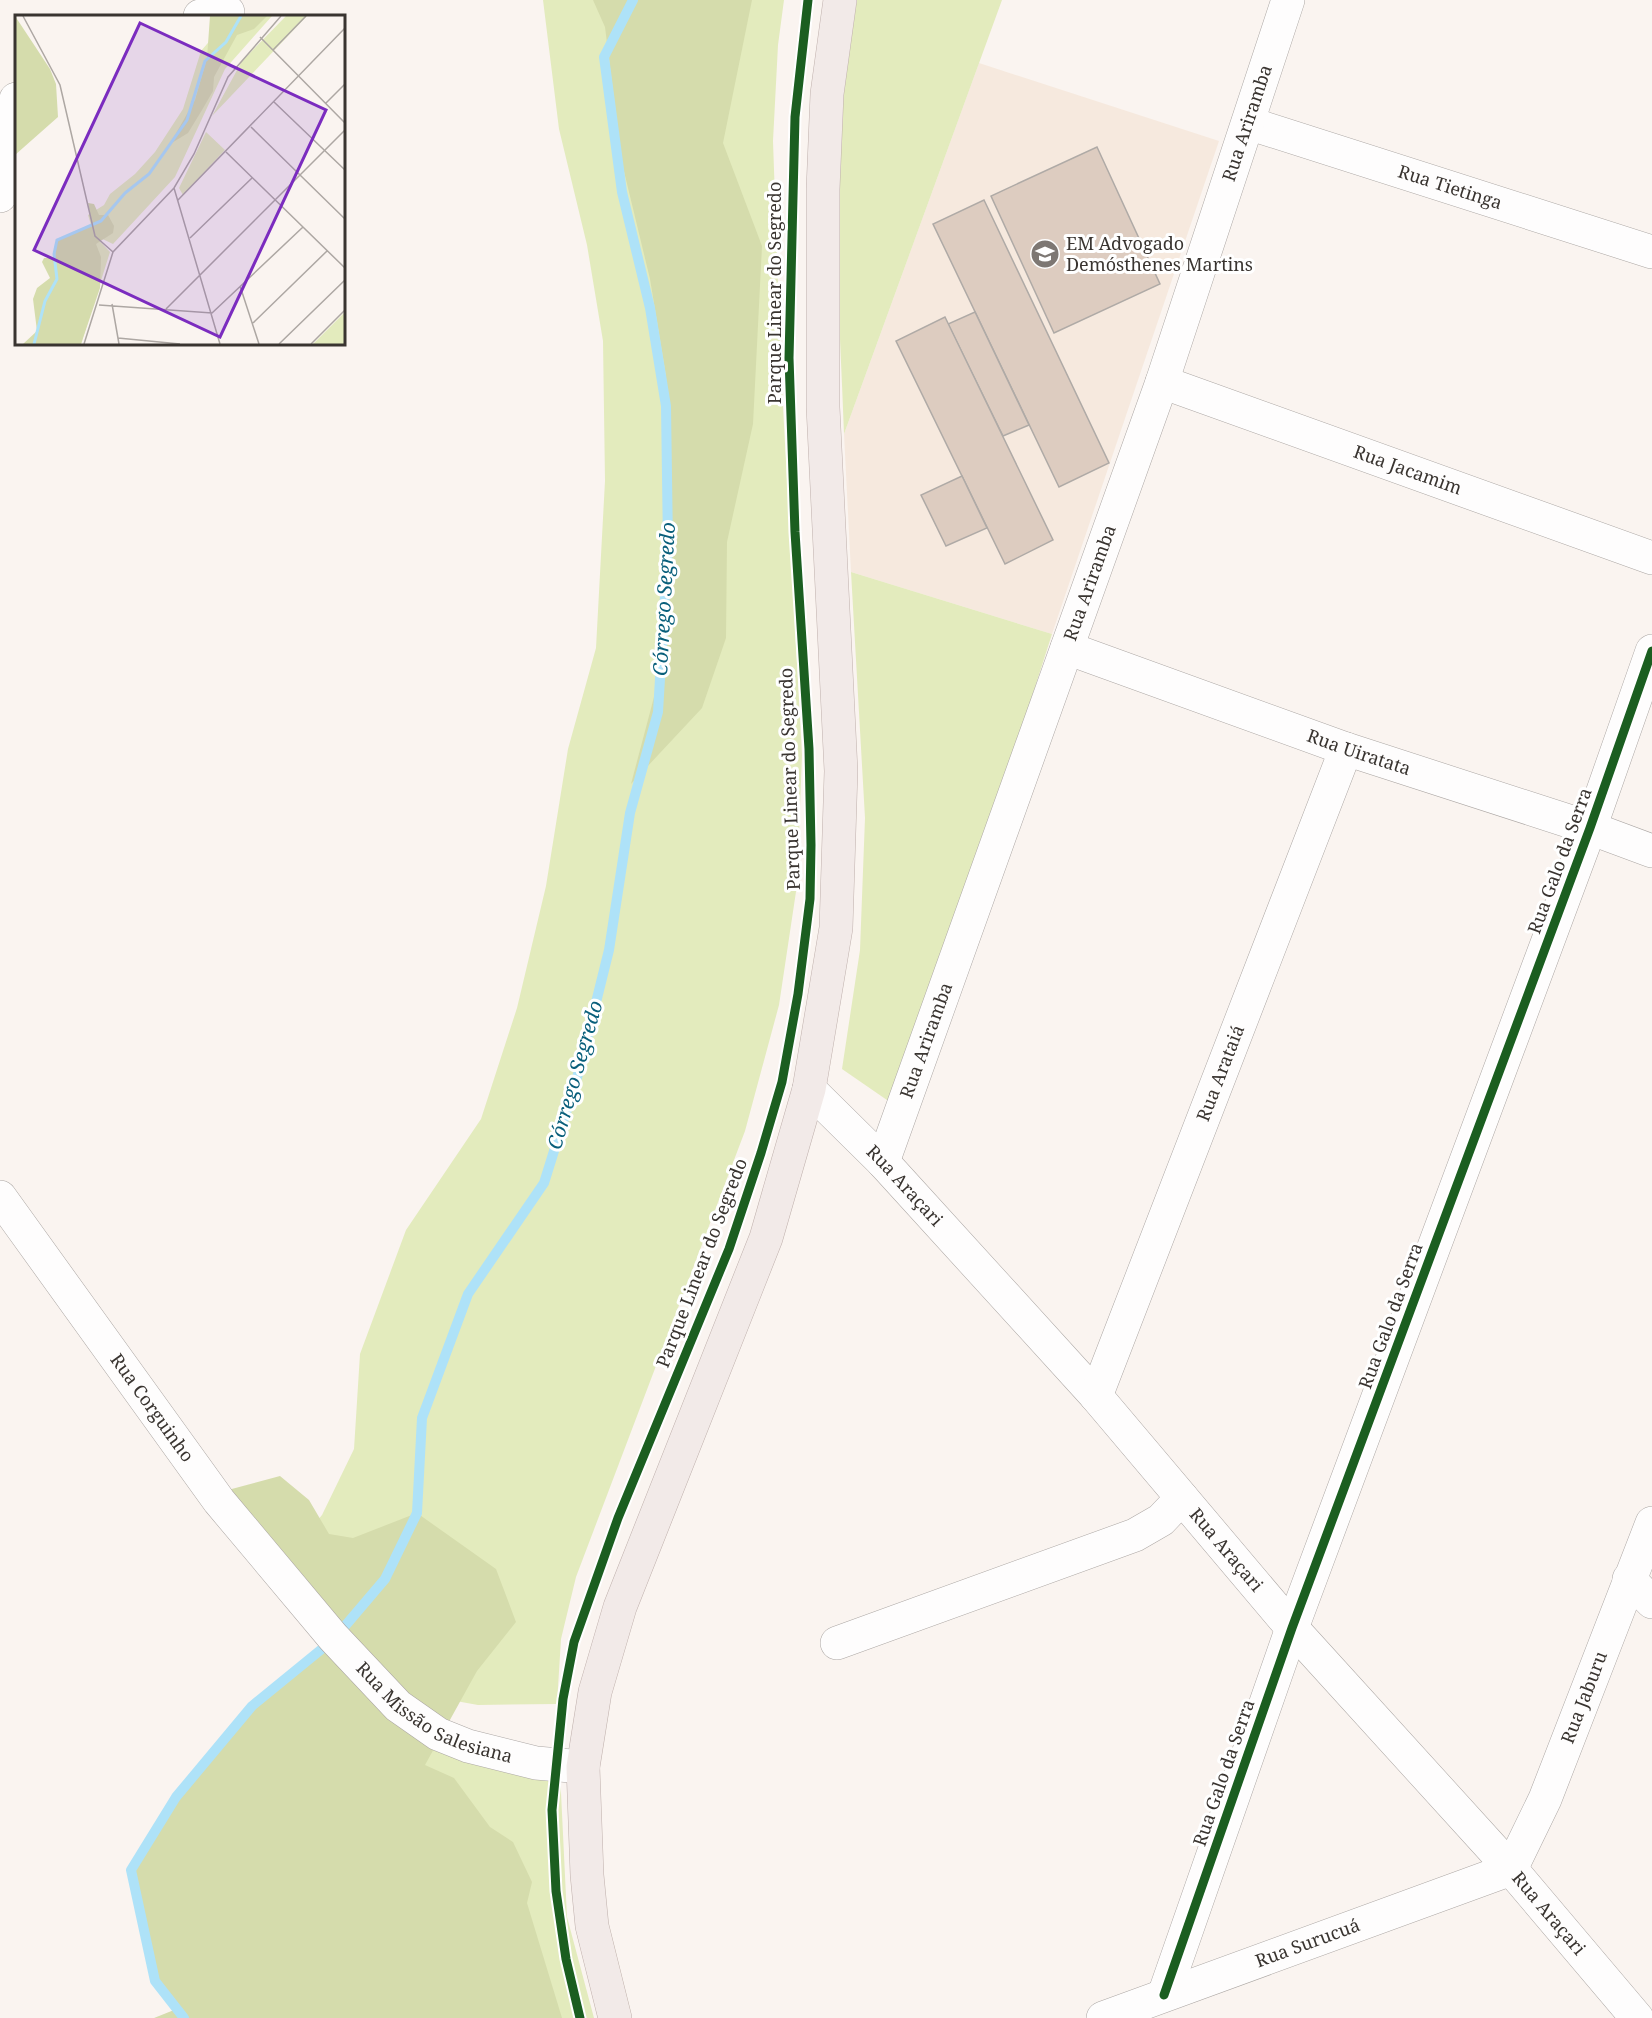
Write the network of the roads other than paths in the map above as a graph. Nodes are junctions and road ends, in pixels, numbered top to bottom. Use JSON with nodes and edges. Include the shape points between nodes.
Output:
{"nodes":[{"id":1,"x":840,"y":0,"type":"edge"},
{"id":2,"x":1288,"y":0,"type":"edge"},
{"id":3,"x":15,"y":105,"type":"edge"},
{"id":4,"x":1248,"y":123,"type":"junction"},
{"id":5,"x":0,"y":196,"type":"edge"},
{"id":6,"x":1652,"y":252,"type":"edge"},
{"id":7,"x":1162,"y":382,"type":"junction"},
{"id":8,"x":1652,"y":558,"type":"edge"},
{"id":9,"x":1067,"y":648,"type":"junction"},
{"id":10,"x":1652,"y":651,"type":"edge"},
{"id":11,"x":1346,"y":749,"type":"junction"},
{"id":12,"x":1590,"y":828,"type":"junction"},
{"id":13,"x":1652,"y":850,"type":"edge"},
{"id":14,"x":809,"y":1089,"type":"junction"},
{"id":15,"x":883,"y":1162,"type":"junction"},
{"id":16,"x":0,"y":1197,"type":"edge"},
{"id":17,"x":1096,"y":1396,"type":"junction"},
{"id":18,"x":1182,"y":1498,"type":"junction"},
{"id":19,"x":1652,"y":1523,"type":"edge"},
{"id":20,"x":1629,"y":1579,"type":"junction"},
{"id":21,"x":1652,"y":1602,"type":"edge"},
{"id":22,"x":313,"y":1611,"type":"joint"},
{"id":23,"x":1292,"y":1628,"type":"junction"},
{"id":24,"x":837,"y":1643,"type":"dead end"},
{"id":25,"x":583,"y":1767,"type":"junction"},
{"id":26,"x":1511,"y":1869,"type":"junction"},
{"id":27,"x":1164,"y":1995,"type":"junction"},
{"id":28,"x":615,"y":2018,"type":"edge"},
{"id":29,"x":1103,"y":2018,"type":"edge"},
{"id":30,"x":1637,"y":2018,"type":"edge"}],
"edges":[{"from":1,"to":14,"type":"main road","via":[[827,94],[823,395],[841,771],[836,928]]},
{"from":2,"to":4,"type":"street","name":"Rua Ariramba"},
{"from":3,"to":5,"type":"street"},
{"from":4,"to":6,"type":"street","name":"Rua Tietinga"},
{"from":4,"to":7,"type":"street","name":"Rua Ariramba"},
{"from":7,"to":8,"type":"street","name":"Rua Jacamim"},
{"from":7,"to":9,"type":"street","name":"Rua Ariramba"},
{"from":9,"to":11,"type":"street","name":"Rua Uiratata"},
{"from":9,"to":15,"type":"street","name":"Rua Ariramba"},
{"from":10,"to":12,"type":"street","name":"Rua Galo da Serra"},
{"from":11,"to":12,"type":"street","name":"Rua Uiratata"},
{"from":11,"to":17,"type":"street","name":"Rua Arataiá"},
{"from":12,"to":13,"type":"street","name":"Rua Uiratata"},
{"from":12,"to":23,"type":"street","name":"Rua Galo da Serra"},
{"from":14,"to":15,"type":"street","name":"Rua Araçari"},
{"from":14,"to":25,"type":"main road","via":[[766,1238],[620,1607],[595,1692]]},
{"from":15,"to":17,"type":"street","name":"Rua Araçari"},
{"from":16,"to":22,"type":"street","name":"Rua Corguinho","via":[[219,1501]]},
{"from":17,"to":18,"type":"street","name":"Rua Araçari"},
{"from":18,"to":23,"type":"street","name":"Rua Araçari"},
{"from":18,"to":24,"type":"street","via":[[1161,1520],[1135,1535]]},
{"from":19,"to":20,"type":"street","name":"Rua Jaburu"},
{"from":20,"to":21,"type":"street"},
{"from":20,"to":26,"type":"street","name":"Rua Jaburu","via":[[1545,1799]]},
{"from":22,"to":25,"type":"street","name":"Rua Missão Salesiana","via":[[398,1706],[438,1734],[468,1746],[536,1762]]},
{"from":23,"to":26,"type":"street","name":"Rua Araçari"},
{"from":23,"to":27,"type":"street","name":"Rua Galo da Serra"},
{"from":25,"to":28,"type":"main road","via":[[592,1926]]},
{"from":26,"to":27,"type":"street","name":"Rua Surucuá"},
{"from":26,"to":30,"type":"street","name":"Rua Araçari"},
{"from":27,"to":29,"type":"street","name":"Rua Surucuá"}]}
